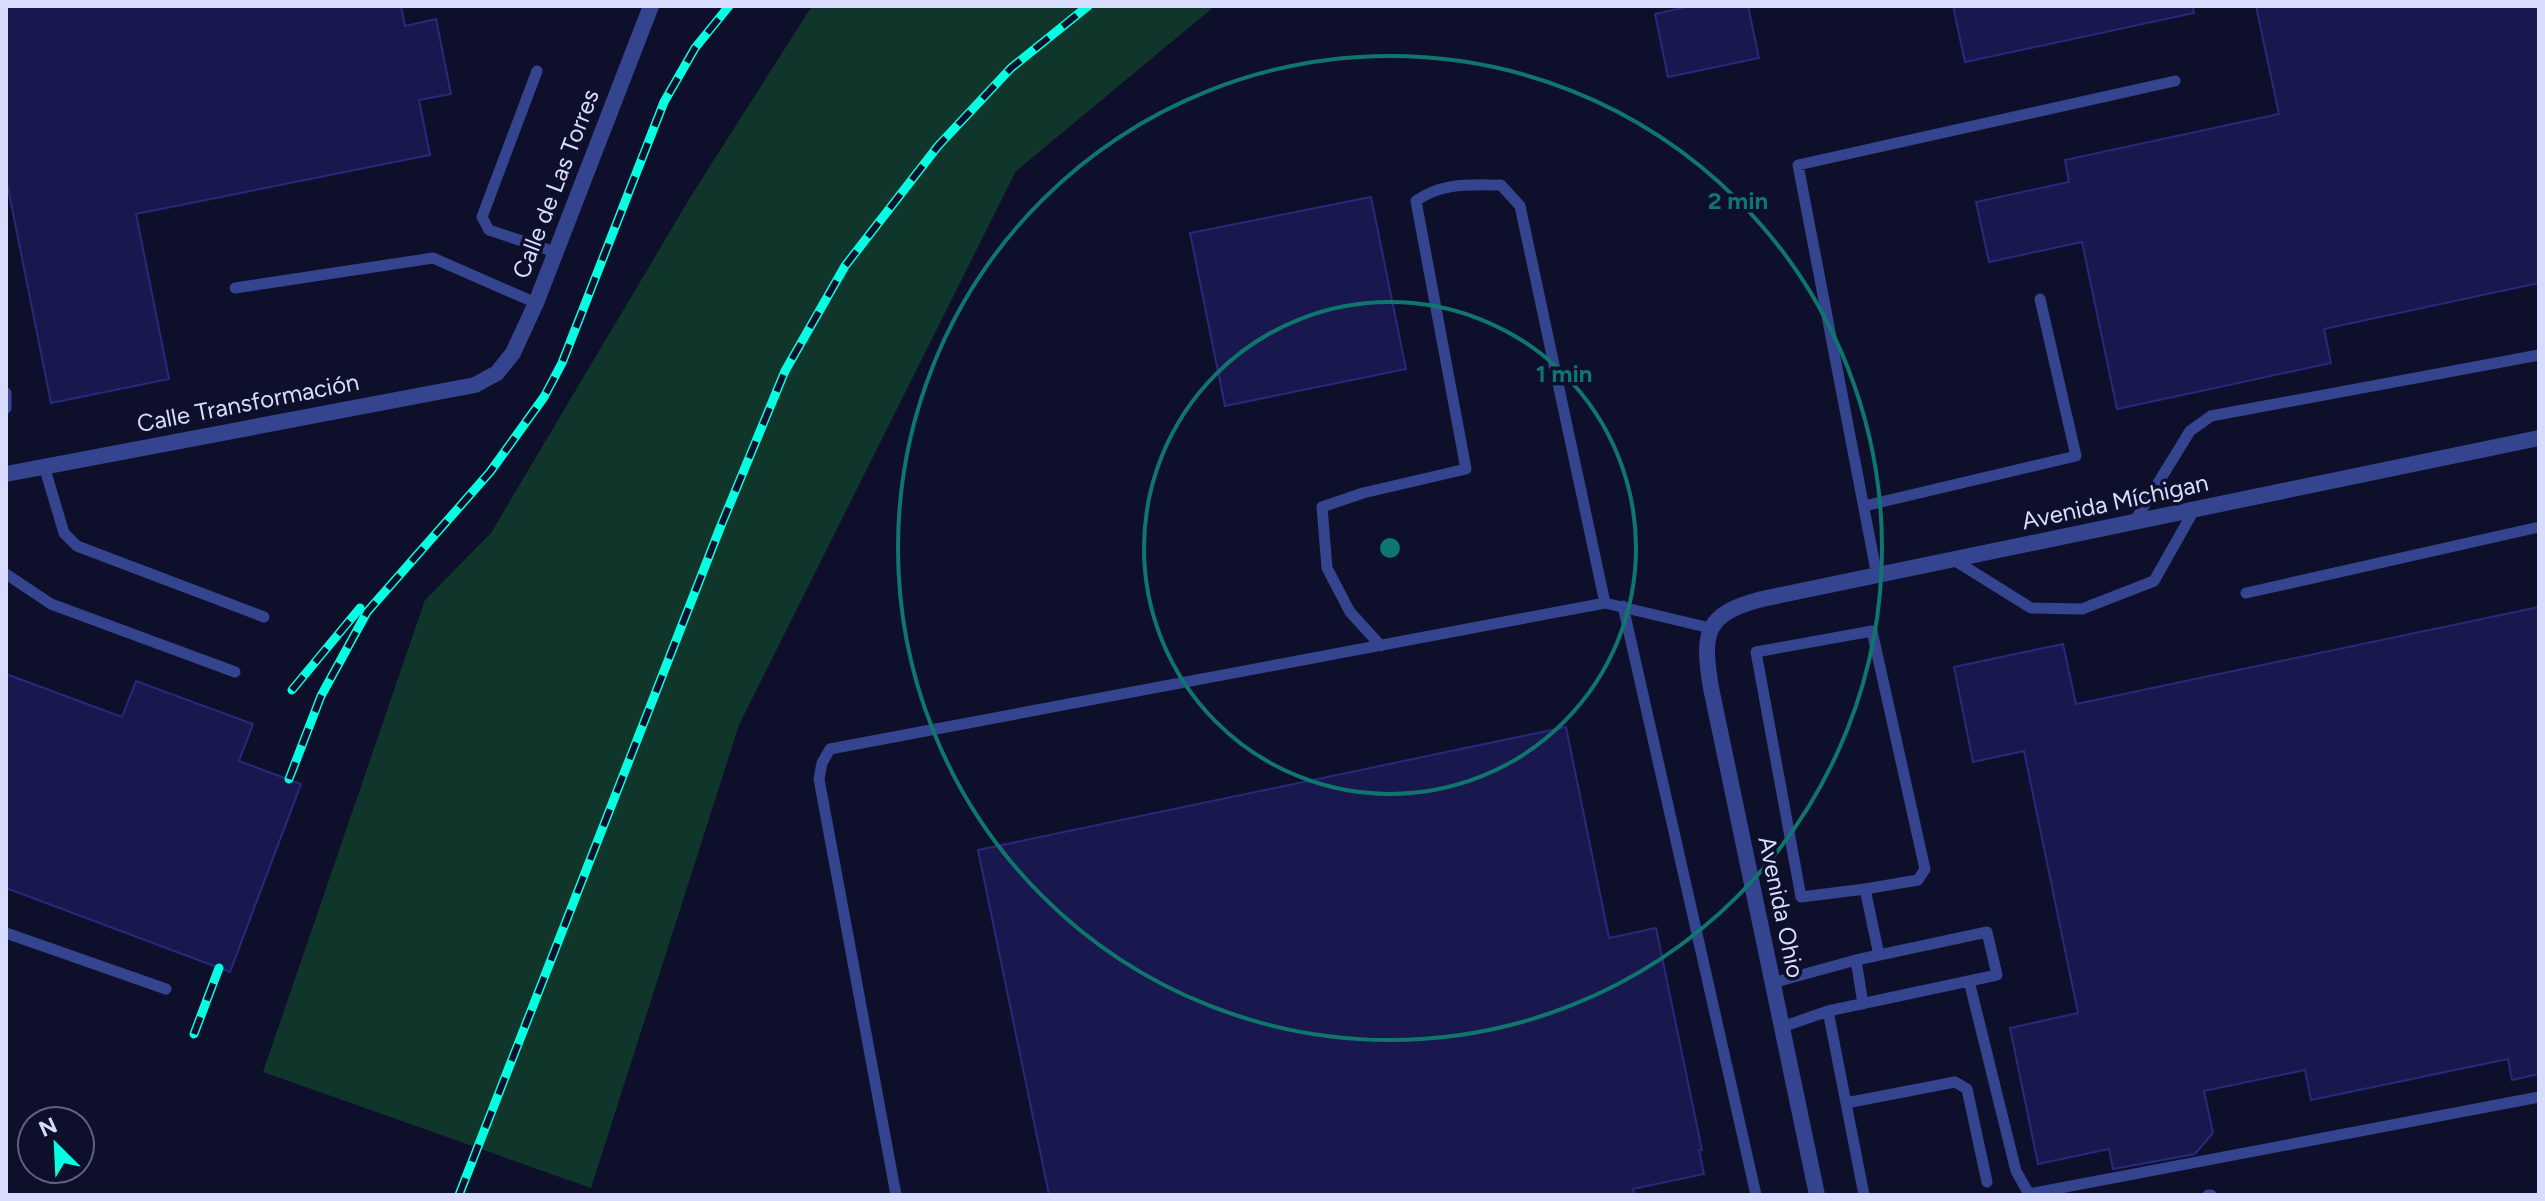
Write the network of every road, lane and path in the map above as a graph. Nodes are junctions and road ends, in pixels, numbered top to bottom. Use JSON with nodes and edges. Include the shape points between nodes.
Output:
{"nodes":[{"id":1,"x":651,"y":6,"type":"edge"},
{"id":2,"x":537,"y":71,"type":"dead end"},
{"id":3,"x":2175,"y":81,"type":"dead end"},
{"id":4,"x":555,"y":252,"type":"junction"},
{"id":5,"x":235,"y":288,"type":"dead end"},
{"id":6,"x":2040,"y":299,"type":"dead end"},
{"id":7,"x":536,"y":303,"type":"junction"},
{"id":8,"x":2539,"y":355,"type":"edge"},
{"id":9,"x":497,"y":373,"type":"joint"},
{"id":10,"x":6,"y":393,"type":"edge"},
{"id":11,"x":6,"y":408,"type":"edge"},
{"id":12,"x":2539,"y":438,"type":"edge"},
{"id":13,"x":44,"y":466,"type":"junction"},
{"id":14,"x":6,"y":474,"type":"edge"},
{"id":15,"x":1864,"y":506,"type":"junction"},
{"id":16,"x":2194,"y":510,"type":"junction"},
{"id":17,"x":2134,"y":522,"type":"junction"},
{"id":18,"x":2539,"y":527,"type":"edge"},
{"id":19,"x":1954,"y":560,"type":"junction"},
{"id":20,"x":6,"y":574,"type":"edge"},
{"id":21,"x":1877,"y":576,"type":"junction"},
{"id":22,"x":2246,"y":593,"type":"dead end"},
{"id":23,"x":1605,"y":603,"type":"junction"},
{"id":24,"x":1623,"y":606,"type":"junction"},
{"id":25,"x":264,"y":617,"type":"dead end"},
{"id":26,"x":1710,"y":628,"type":"junction"},
{"id":27,"x":1381,"y":646,"type":"junction"},
{"id":28,"x":235,"y":672,"type":"dead end"},
{"id":29,"x":1865,"y":889,"type":"junction"},
{"id":30,"x":6,"y":933,"type":"edge"},
{"id":31,"x":1879,"y":955,"type":"junction"},
{"id":32,"x":1856,"y":960,"type":"junction"},
{"id":33,"x":1969,"y":981,"type":"junction"},
{"id":34,"x":1772,"y":983,"type":"junction"},
{"id":35,"x":166,"y":989,"type":"dead end"},
{"id":36,"x":1863,"y":1004,"type":"junction"},
{"id":37,"x":1828,"y":1011,"type":"junction"},
{"id":38,"x":1782,"y":1027,"type":"junction"},
{"id":39,"x":2539,"y":1097,"type":"edge"},
{"id":40,"x":1846,"y":1103,"type":"junction"},
{"id":41,"x":1987,"y":1182,"type":"dead end"},
{"id":42,"x":896,"y":1195,"type":"edge"},
{"id":43,"x":1756,"y":1195,"type":"edge"},
{"id":44,"x":1817,"y":1195,"type":"edge"},
{"id":45,"x":1864,"y":1195,"type":"edge"}],
"edges":[{"from":1,"to":4,"type":"street","name":"Calle de Las Torres"},
{"from":2,"to":4,"type":"lane","via":[[482,217],[489,230]]},
{"from":3,"to":15,"type":"lane","via":[[1798,165]]},
{"from":4,"to":7,"type":"street","name":"Calle de Las Torres"},
{"from":5,"to":7,"type":"lane","via":[[433,258]]},
{"from":6,"to":15,"type":"lane","via":[[2076,456]]},
{"from":7,"to":9,"type":"street","name":"Calle de Las Torres","via":[[513,353]]},
{"from":8,"to":17,"type":"lane","via":[[2211,416],[2190,431]]},
{"from":9,"to":13,"type":"street","name":"Calle Transformación","via":[[475,385]]},
{"from":10,"to":11,"type":"lane"},
{"from":12,"to":16,"type":"street","name":"Avenida Míchigan"},
{"from":13,"to":14,"type":"street","name":"Calle Transformación"},
{"from":13,"to":25,"type":"lane","via":[[64,533],[77,546]]},
{"from":15,"to":21,"type":"lane"},
{"from":16,"to":17,"type":"street","name":"Avenida Míchigan"},
{"from":16,"to":19,"type":"lane","via":[[2154,581],[2082,609],[2031,608]]},
{"from":17,"to":19,"type":"street","name":"Avenida Míchigan"},
{"from":18,"to":22,"type":"lane"},
{"from":19,"to":21,"type":"street","name":"Avenida Míchigan"},
{"from":20,"to":28,"type":"lane","via":[[51,604]]},
{"from":21,"to":26,"type":"street","name":"Avenida Míchigan","via":[[1742,604]]},
{"from":23,"to":24,"type":"lane"},
{"from":23,"to":27,"type":"lane"},
{"from":23,"to":27,"type":"lane","via":[[1520,206],[1501,185],[1431,190],[1416,201],[1466,469],[1322,507],[1327,568],[1350,612]]},
{"from":24,"to":26,"type":"lane"},
{"from":24,"to":43,"type":"lane"},
{"from":26,"to":34,"type":"street","name":"Avenida Ohio","via":[[1706,655],[1711,688]]},
{"from":27,"to":42,"type":"lane","via":[[830,749],[819,779]]},
{"from":29,"to":29,"type":"lane","via":[[1801,897],[1756,652],[1872,631],[1925,869],[1918,880]]},
{"from":29,"to":31,"type":"lane"},
{"from":30,"to":35,"type":"lane"},
{"from":31,"to":32,"type":"lane"},
{"from":31,"to":33,"type":"lane","via":[[1987,932],[1997,975]]},
{"from":32,"to":34,"type":"lane"},
{"from":32,"to":36,"type":"lane"},
{"from":33,"to":36,"type":"lane"},
{"from":33,"to":39,"type":"lane","via":[[2016,1171],[2029,1194]]},
{"from":34,"to":38,"type":"street","name":"Avenida Ohio"},
{"from":36,"to":37,"type":"lane"},
{"from":37,"to":38,"type":"lane"},
{"from":37,"to":40,"type":"lane"},
{"from":38,"to":44,"type":"street","name":"Avenida Ohio"},
{"from":40,"to":41,"type":"lane","via":[[1955,1082],[1967,1089]]},
{"from":40,"to":45,"type":"lane"}]}
